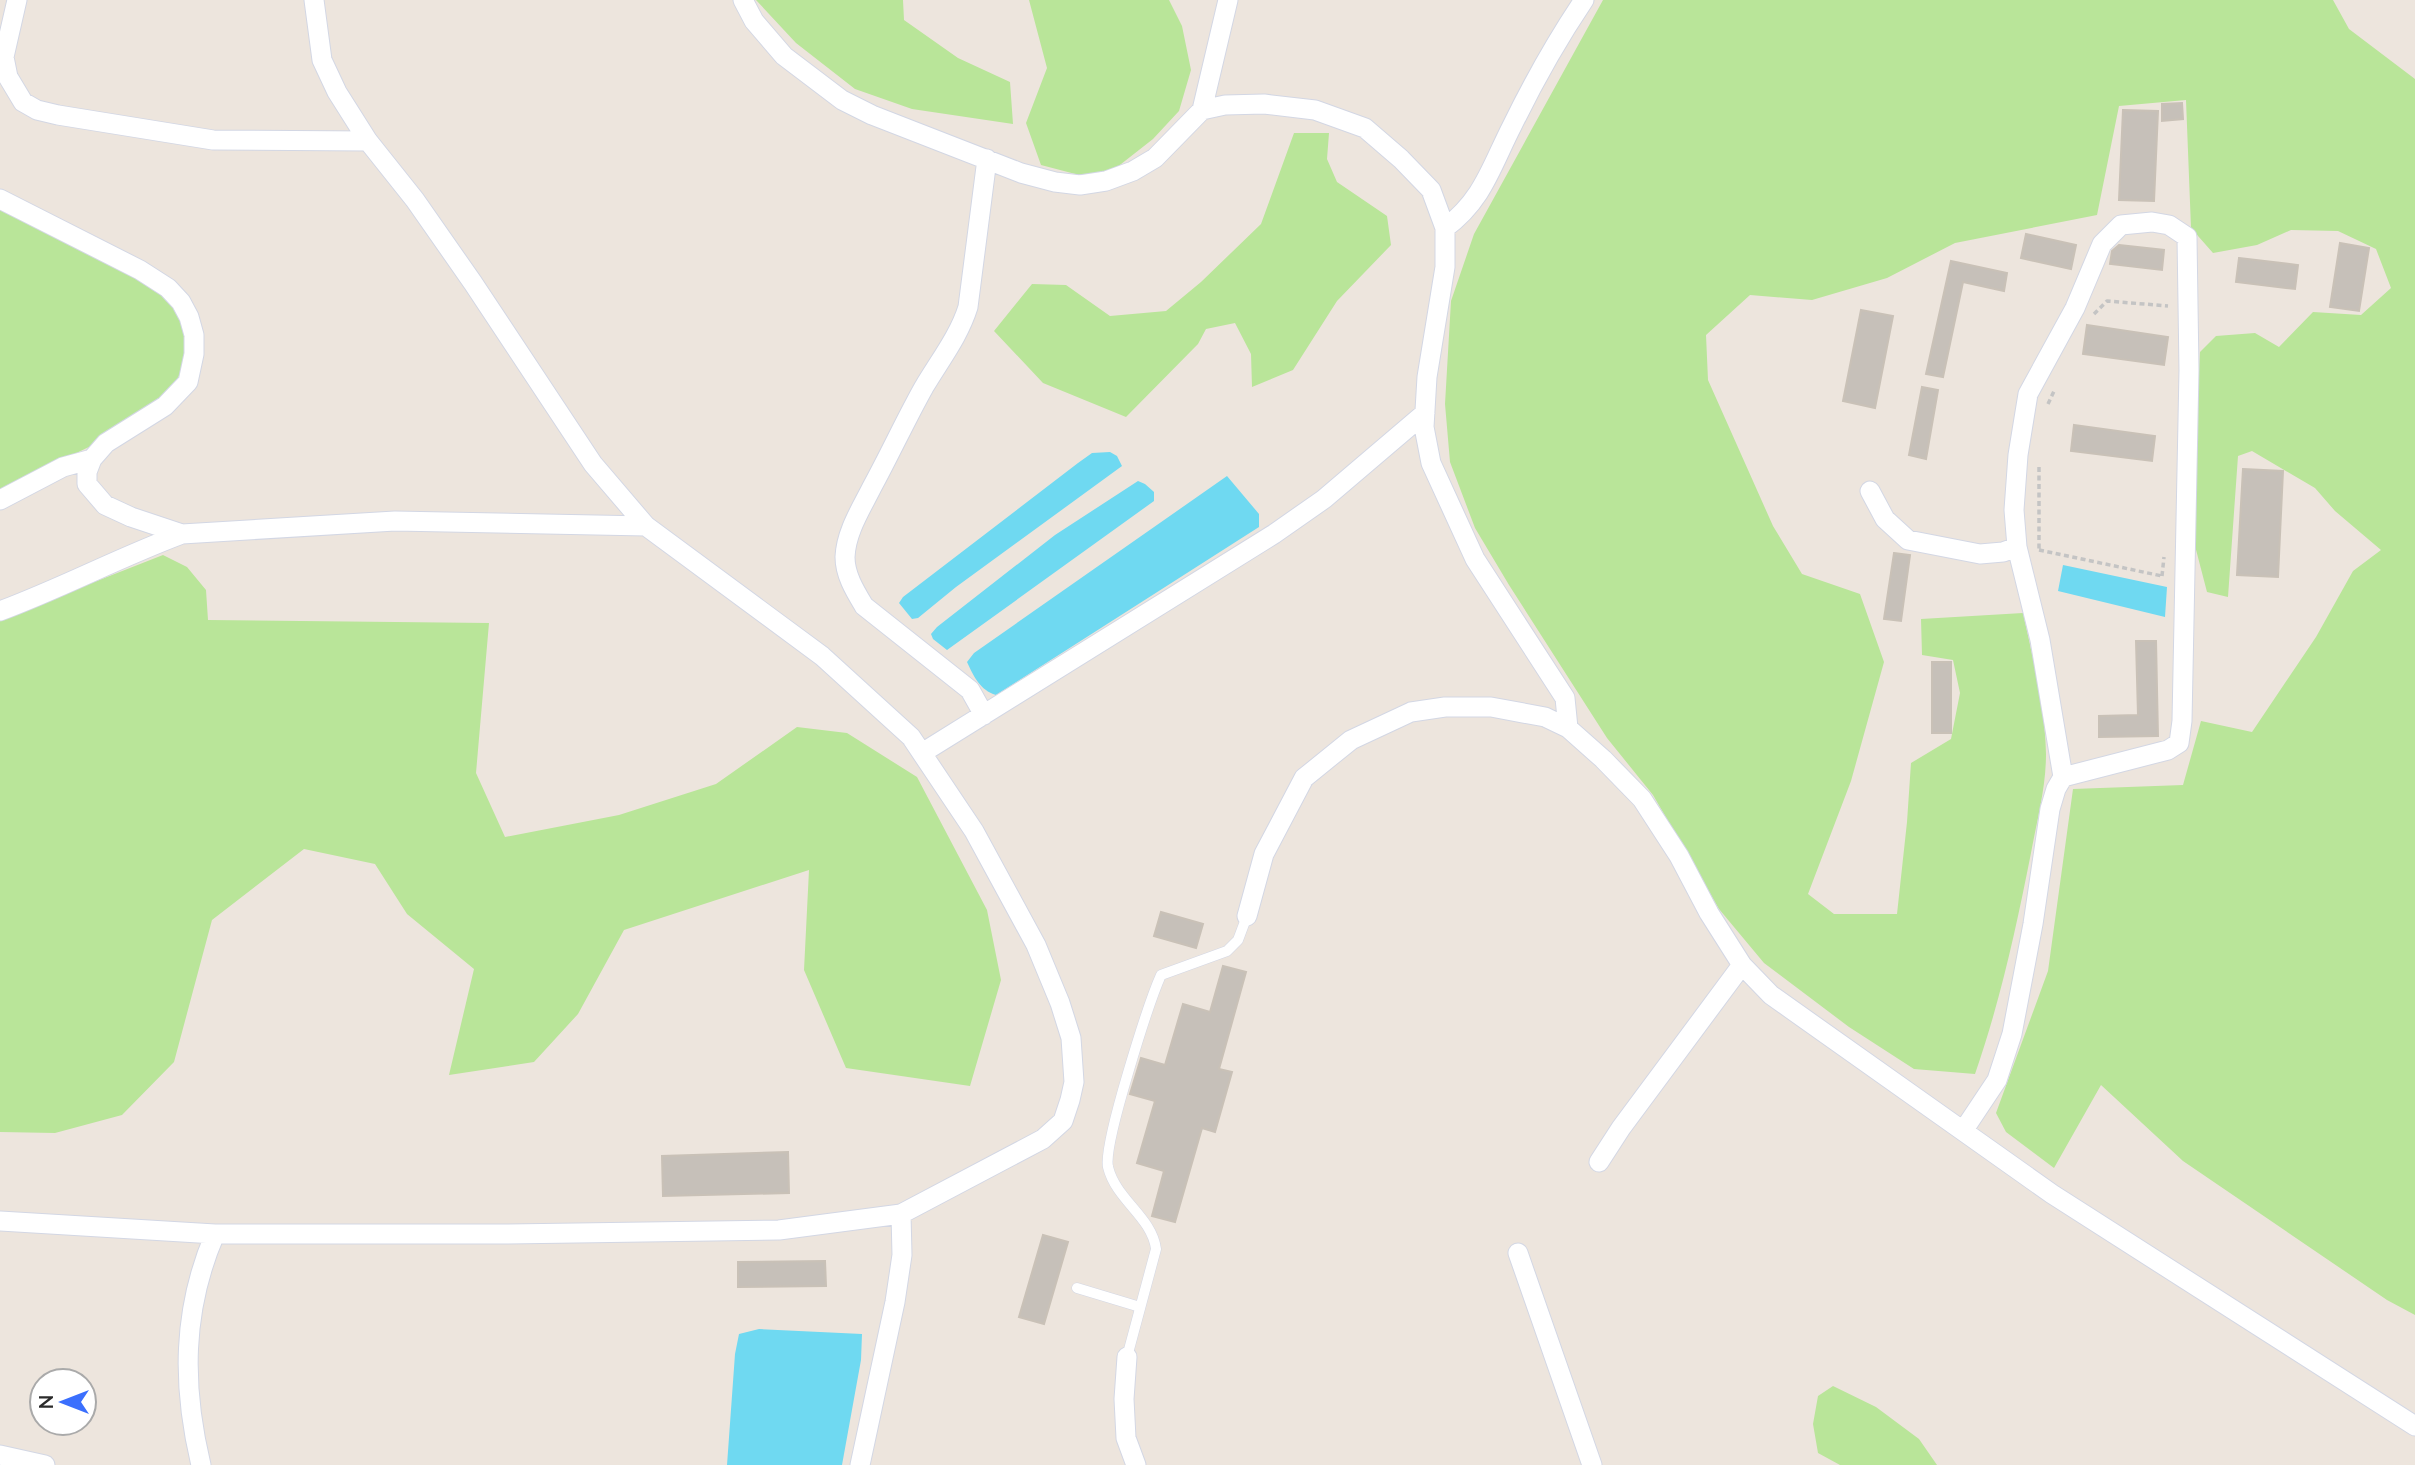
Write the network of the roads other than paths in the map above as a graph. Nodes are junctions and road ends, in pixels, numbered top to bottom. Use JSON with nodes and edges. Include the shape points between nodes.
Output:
{"nodes":[{"id":1,"x":17,"y":0,"type":"edge"},
{"id":2,"x":743,"y":0,"type":"edge"},
{"id":3,"x":1228,"y":0,"type":"edge"},
{"id":4,"x":1584,"y":0,"type":"edge"},
{"id":5,"x":315,"y":2,"type":"edge"},
{"id":6,"x":1202,"y":110,"type":"junction"},
{"id":7,"x":368,"y":141,"type":"junction"},
{"id":8,"x":987,"y":159,"type":"junction"},
{"id":9,"x":0,"y":199,"type":"edge"},
{"id":10,"x":1445,"y":228,"type":"junction"},
{"id":11,"x":1425,"y":412,"type":"junction"},
{"id":12,"x":92,"y":459,"type":"junction"},
{"id":13,"x":1870,"y":491,"type":"dead end"},
{"id":14,"x":0,"y":500,"type":"edge"},
{"id":15,"x":646,"y":526,"type":"junction"},
{"id":16,"x":182,"y":534,"type":"junction"},
{"id":17,"x":2017,"y":547,"type":"junction"},
{"id":18,"x":0,"y":611,"type":"edge"},
{"id":19,"x":984,"y":715,"type":"junction"},
{"id":20,"x":1568,"y":728,"type":"junction"},
{"id":21,"x":922,"y":753,"type":"junction"},
{"id":22,"x":2063,"y":777,"type":"junction"},
{"id":23,"x":1247,"y":916,"type":"joint"},
{"id":24,"x":1742,"y":965,"type":"junction"},
{"id":25,"x":1964,"y":1131,"type":"junction"},
{"id":26,"x":1599,"y":1162,"type":"dead end"},
{"id":27,"x":901,"y":1214,"type":"junction"},
{"id":28,"x":0,"y":1221,"type":"edge"},
{"id":29,"x":215,"y":1234,"type":"junction"},
{"id":30,"x":1518,"y":1253,"type":"dead end"},
{"id":31,"x":1077,"y":1288,"type":"dead end"},
{"id":32,"x":1140,"y":1307,"type":"junction"},
{"id":33,"x":1127,"y":1357,"type":"joint"},
{"id":34,"x":2415,"y":1426,"type":"edge"},
{"id":35,"x":0,"y":1455,"type":"edge"},
{"id":36,"x":45,"y":1465,"type":"edge"},
{"id":37,"x":201,"y":1465,"type":"edge"},
{"id":38,"x":860,"y":1465,"type":"edge"},
{"id":39,"x":1136,"y":1465,"type":"edge"},
{"id":40,"x":1592,"y":1465,"type":"edge"}],
"edges":[{"from":1,"to":7,"type":"street","via":[[6,67],[23,102],[37,110],[214,140]]},
{"from":2,"to":8,"type":"street","via":[[754,21],[784,56],[842,100]]},
{"from":3,"to":6,"type":"street"},
{"from":4,"to":10,"type":"street","via":[[1513,124],[1477,198]]},
{"from":5,"to":7,"type":"street","via":[[322,60]]},
{"from":6,"to":8,"type":"street","via":[[1155,158],[1106,181],[1055,182]]},
{"from":6,"to":10,"type":"street","via":[[1264,104],[1315,110],[1365,128],[1431,190]]},
{"from":7,"to":15,"type":"street","via":[[415,200],[593,464]]},
{"from":8,"to":19,"type":"street","via":[[968,307],[961,327],[857,517],[845,557],[853,589],[864,606],[970,690]]},
{"from":9,"to":12,"type":"street","via":[[140,270],[168,288],[189,317],[194,354],[188,382],[165,406],[106,443]]},
{"from":10,"to":11,"type":"street","via":[[1445,267],[1426,377]]},
{"from":11,"to":19,"type":"street","via":[[1324,499],[1274,534]]},
{"from":11,"to":20,"type":"street","via":[[1431,463],[1469,547],[1565,698]]},
{"from":12,"to":14,"type":"street","via":[[63,467]]},
{"from":12,"to":16,"type":"street","via":[[88,484],[105,505]]},
{"from":13,"to":17,"type":"street","via":[[1885,519],[1908,540],[1980,554]]},
{"from":15,"to":16,"type":"street","via":[[395,521]]},
{"from":15,"to":21,"type":"street","via":[[822,656],[911,737]]},
{"from":16,"to":18,"type":"street"},
{"from":17,"to":22,"type":"street","via":[[2040,640]]},
{"from":17,"to":22,"type":"street","via":[[2015,496],[2028,394],[2075,308],[2102,243],[2121,225],[2169,225],[2187,237],[2189,370],[2179,743],[2168,750]]},
{"from":19,"to":21,"type":"street"},
{"from":20,"to":23,"type":"street","via":[[1545,717],[1491,707],[1445,707],[1411,712],[1351,740],[1304,778],[1264,854]]},
{"from":20,"to":24,"type":"street","via":[[1642,799]]},
{"from":21,"to":27,"type":"street","via":[[974,831],[1036,945],[1071,1038],[1074,1082],[1063,1121],[1043,1139]]},
{"from":22,"to":25,"type":"street","via":[[2050,809],[2012,1034],[1997,1080]]},
{"from":23,"to":32,"type":"lane","via":[[1238,940],[1227,951],[1161,975],[1150,998],[1112,1134],[1107,1165],[1123,1198],[1155,1236],[1156,1249]]},
{"from":24,"to":25,"type":"street","via":[[1771,995]]},
{"from":24,"to":26,"type":"street"},
{"from":25,"to":34,"type":"street","via":[[2052,1194]]},
{"from":27,"to":29,"type":"street","via":[[779,1230]]},
{"from":27,"to":38,"type":"street","via":[[902,1255],[895,1302]]},
{"from":28,"to":29,"type":"street"},
{"from":29,"to":37,"type":"street","via":[[191,1312],[188,1398]]},
{"from":30,"to":40,"type":"street"},
{"from":31,"to":32,"type":"lane"},
{"from":32,"to":33,"type":"lane"},
{"from":33,"to":39,"type":"street","via":[[1126,1438]]},
{"from":35,"to":36,"type":"street"}]}
